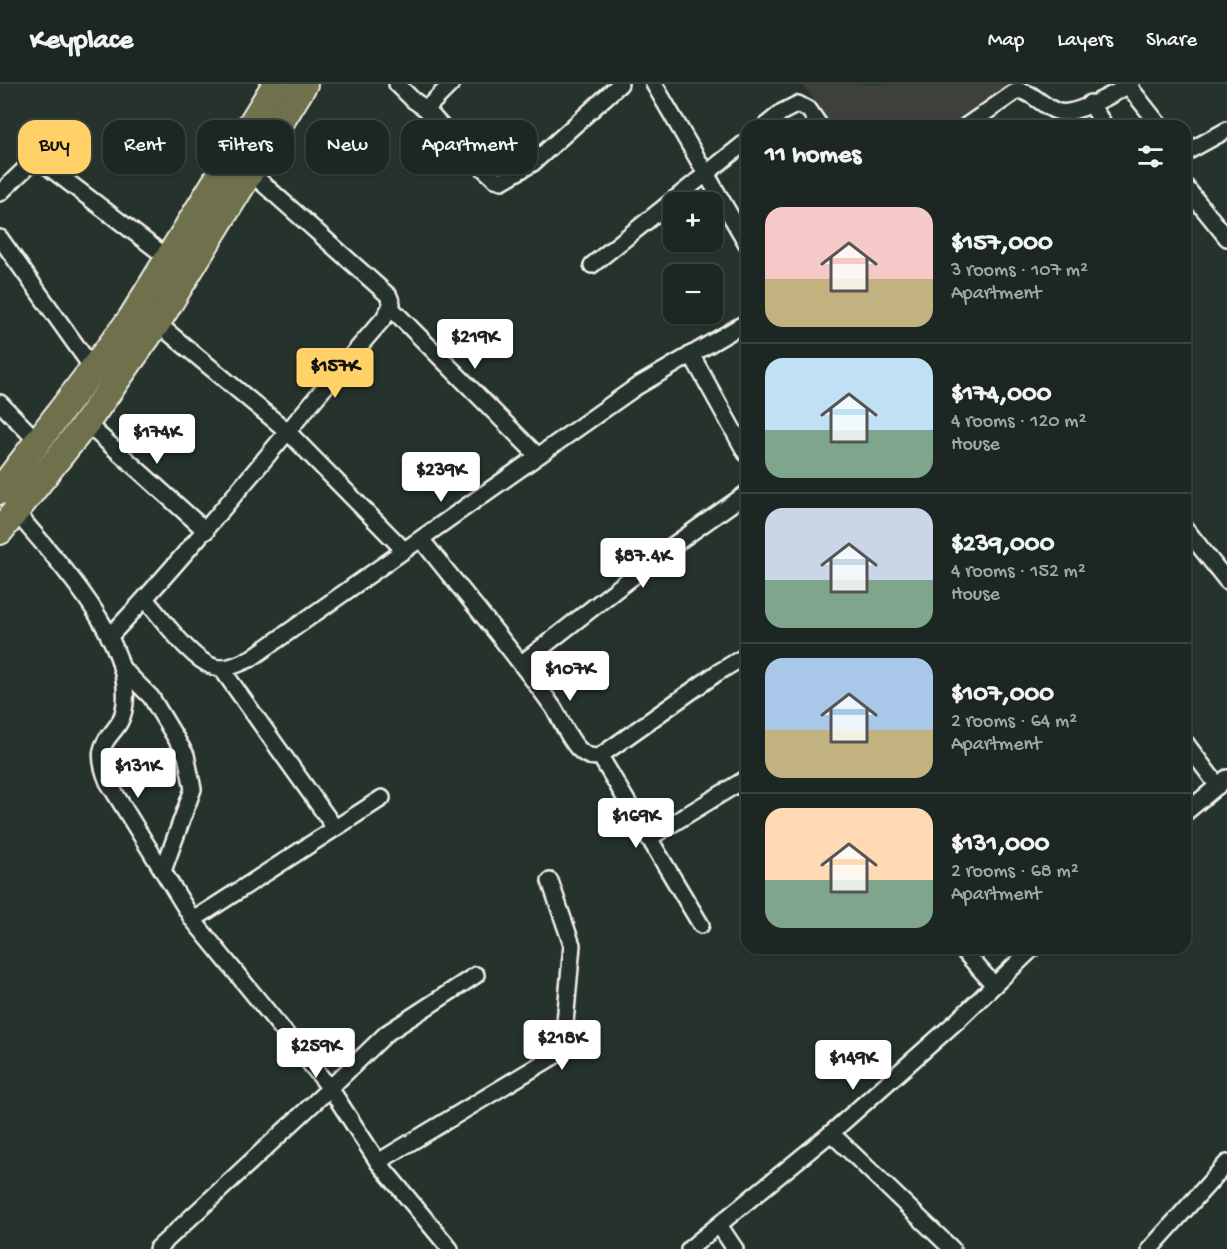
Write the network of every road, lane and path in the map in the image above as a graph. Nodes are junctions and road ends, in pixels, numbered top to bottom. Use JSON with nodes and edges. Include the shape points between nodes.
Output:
{"nodes":[{"id":1,"x":276,"y":84,"type":"edge"},
{"id":2,"x":304,"y":84,"type":"edge"},
{"id":3,"x":398,"y":84,"type":"edge"},
{"id":4,"x":451,"y":84,"type":"edge"},
{"id":5,"x":620,"y":84,"type":"edge"},
{"id":6,"x":654,"y":84,"type":"edge"},
{"id":7,"x":1129,"y":85,"type":"edge"},
{"id":8,"x":1017,"y":87,"type":"edge"},
{"id":9,"x":1090,"y":103,"type":"junction"},
{"id":10,"x":426,"y":109,"type":"junction"},
{"id":11,"x":282,"y":120,"type":"edge"},
{"id":12,"x":772,"y":120,"type":"edge"},
{"id":13,"x":816,"y":120,"type":"edge"},
{"id":14,"x":974,"y":120,"type":"edge"},
{"id":15,"x":1101,"y":120,"type":"edge"},
{"id":16,"x":1155,"y":120,"type":"edge"},
{"id":17,"x":1227,"y":130,"type":"edge"},
{"id":18,"x":741,"y":146,"type":"edge"},
{"id":19,"x":1191,"y":150,"type":"edge"},
{"id":20,"x":249,"y":174,"type":"edge"},
{"id":21,"x":251,"y":174,"type":"edge"},
{"id":22,"x":708,"y":174,"type":"junction"},
{"id":23,"x":0,"y":193,"type":"edge"},
{"id":24,"x":1191,"y":193,"type":"edge"},
{"id":25,"x":741,"y":233,"type":"edge"},
{"id":26,"x":0,"y":238,"type":"edge"},
{"id":27,"x":1227,"y":238,"type":"edge"},
{"id":28,"x":169,"y":259,"type":"junction"},
{"id":29,"x":592,"y":266,"type":"dead end"},
{"id":30,"x":390,"y":307,"type":"junction"},
{"id":31,"x":157,"y":323,"type":"junction"},
{"id":32,"x":741,"y":325,"type":"edge"},
{"id":33,"x":691,"y":354,"type":"junction"},
{"id":34,"x":93,"y":369,"type":"junction"},
{"id":35,"x":0,"y":403,"type":"edge"},
{"id":36,"x":87,"y":423,"type":"junction"},
{"id":37,"x":286,"y":430,"type":"junction"},
{"id":38,"x":741,"y":430,"type":"edge"},
{"id":39,"x":38,"y":442,"type":"junction"},
{"id":40,"x":537,"y":455,"type":"junction"},
{"id":41,"x":0,"y":491,"type":"edge"},
{"id":42,"x":741,"y":497,"type":"edge"},
{"id":43,"x":8,"y":521,"type":"edge"},
{"id":44,"x":206,"y":531,"type":"junction"},
{"id":45,"x":1191,"y":536,"type":"edge"},
{"id":46,"x":421,"y":539,"type":"junction"},
{"id":47,"x":403,"y":549,"type":"junction"},
{"id":48,"x":1227,"y":581,"type":"edge"},
{"id":49,"x":145,"y":599,"type":"junction"},
{"id":50,"x":108,"y":637,"type":"junction"},
{"id":51,"x":741,"y":659,"type":"edge"},
{"id":52,"x":522,"y":663,"type":"junction"},
{"id":53,"x":121,"y":667,"type":"junction"},
{"id":54,"x":221,"y":668,"type":"junction"},
{"id":55,"x":1191,"y":748,"type":"edge"},
{"id":56,"x":600,"y":756,"type":"junction"},
{"id":57,"x":741,"y":782,"type":"edge"},
{"id":58,"x":1222,"y":782,"type":"edge"},
{"id":59,"x":382,"y":798,"type":"dead end"},
{"id":60,"x":1191,"y":808,"type":"edge"},
{"id":61,"x":335,"y":828,"type":"junction"},
{"id":62,"x":649,"y":838,"type":"junction"},
{"id":63,"x":163,"y":871,"type":"junction"},
{"id":64,"x":550,"y":881,"type":"dead end"},
{"id":65,"x":193,"y":920,"type":"junction"},
{"id":66,"x":701,"y":925,"type":"dead end"},
{"id":67,"x":967,"y":954,"type":"edge"},
{"id":68,"x":1027,"y":954,"type":"edge"},
{"id":69,"x":476,"y":975,"type":"dead end"},
{"id":70,"x":994,"y":985,"type":"junction"},
{"id":71,"x":330,"y":1088,"type":"junction"},
{"id":72,"x":831,"y":1133,"type":"junction"},
{"id":73,"x":378,"y":1162,"type":"junction"},
{"id":74,"x":1227,"y":1163,"type":"edge"},
{"id":75,"x":719,"y":1226,"type":"junction"},
{"id":76,"x":157,"y":1249,"type":"edge"},
{"id":77,"x":450,"y":1249,"type":"edge"},
{"id":78,"x":689,"y":1249,"type":"edge"},
{"id":79,"x":735,"y":1249,"type":"edge"},
{"id":80,"x":952,"y":1249,"type":"edge"},
{"id":81,"x":1150,"y":1249,"type":"edge"}],
"edges":[{"from":1,"to":28,"type":"highway"},
{"from":2,"to":11,"type":"highway"},
{"from":3,"to":10,"type":"street"},
{"from":4,"to":10,"type":"street"},
{"from":5,"to":10,"type":"street","via":[[533,163],[502,181],[460,147]]},
{"from":6,"to":22,"type":"street"},
{"from":7,"to":9,"type":"street"},
{"from":7,"to":16,"type":"street"},
{"from":8,"to":9,"type":"street","via":[[1055,111],[1077,112]]},
{"from":8,"to":14,"type":"street"},
{"from":9,"to":15,"type":"street"},
{"from":12,"to":13,"type":"street","via":[[798,104]]},
{"from":17,"to":19,"type":"street"},
{"from":18,"to":22,"type":"street"},
{"from":20,"to":31,"type":"highway"},
{"from":21,"to":30,"type":"street","via":[[389,296]]},
{"from":22,"to":25,"type":"street"},
{"from":22,"to":29,"type":"street"},
{"from":23,"to":28,"type":"street","via":[[28,165],[43,165]]},
{"from":24,"to":27,"type":"street"},
{"from":26,"to":34,"type":"street"},
{"from":28,"to":34,"type":"highway"},
{"from":30,"to":37,"type":"street"},
{"from":30,"to":40,"type":"street"},
{"from":31,"to":36,"type":"highway"},
{"from":31,"to":37,"type":"street"},
{"from":32,"to":33,"type":"street"},
{"from":33,"to":38,"type":"street"},
{"from":33,"to":40,"type":"street"},
{"from":34,"to":39,"type":"highway"},
{"from":35,"to":39,"type":"street"},
{"from":36,"to":43,"type":"highway"},
{"from":36,"to":44,"type":"street"},
{"from":37,"to":44,"type":"street"},
{"from":37,"to":47,"type":"street"},
{"from":39,"to":41,"type":"highway"},
{"from":40,"to":46,"type":"street"},
{"from":42,"to":52,"type":"street"},
{"from":43,"to":50,"type":"street","via":[[72,579]]},
{"from":44,"to":49,"type":"street"},
{"from":45,"to":48,"type":"street"},
{"from":46,"to":47,"type":"street"},
{"from":46,"to":52,"type":"street"},
{"from":47,"to":54,"type":"street","via":[[250,659]]},
{"from":49,"to":50,"type":"street"},
{"from":49,"to":54,"type":"street","via":[[191,650]]},
{"from":50,"to":53,"type":"street"},
{"from":51,"to":56,"type":"street"},
{"from":52,"to":56,"type":"street","via":[[576,746],[586,756]]},
{"from":53,"to":63,"type":"street","via":[[126,703],[123,717],[104,742],[100,761],[108,782]]},
{"from":53,"to":63,"type":"street","via":[[151,697],[186,755],[193,789]]},
{"from":54,"to":61,"type":"street"},
{"from":55,"to":58,"type":"street"},
{"from":56,"to":62,"type":"street"},
{"from":57,"to":62,"type":"street"},
{"from":58,"to":60,"type":"street"},
{"from":59,"to":61,"type":"street"},
{"from":61,"to":65,"type":"street"},
{"from":62,"to":66,"type":"street"},
{"from":63,"to":65,"type":"street"},
{"from":64,"to":73,"type":"street","via":[[572,945],[563,1045],[556,1055]]},
{"from":65,"to":71,"type":"street"},
{"from":67,"to":70,"type":"street"},
{"from":68,"to":70,"type":"street"},
{"from":69,"to":71,"type":"street","via":[[387,1033]]},
{"from":70,"to":72,"type":"street"},
{"from":71,"to":73,"type":"street"},
{"from":71,"to":76,"type":"street"},
{"from":72,"to":75,"type":"street"},
{"from":72,"to":80,"type":"street"},
{"from":73,"to":77,"type":"street"},
{"from":74,"to":81,"type":"street"},
{"from":75,"to":78,"type":"street"},
{"from":75,"to":79,"type":"street"}]}
